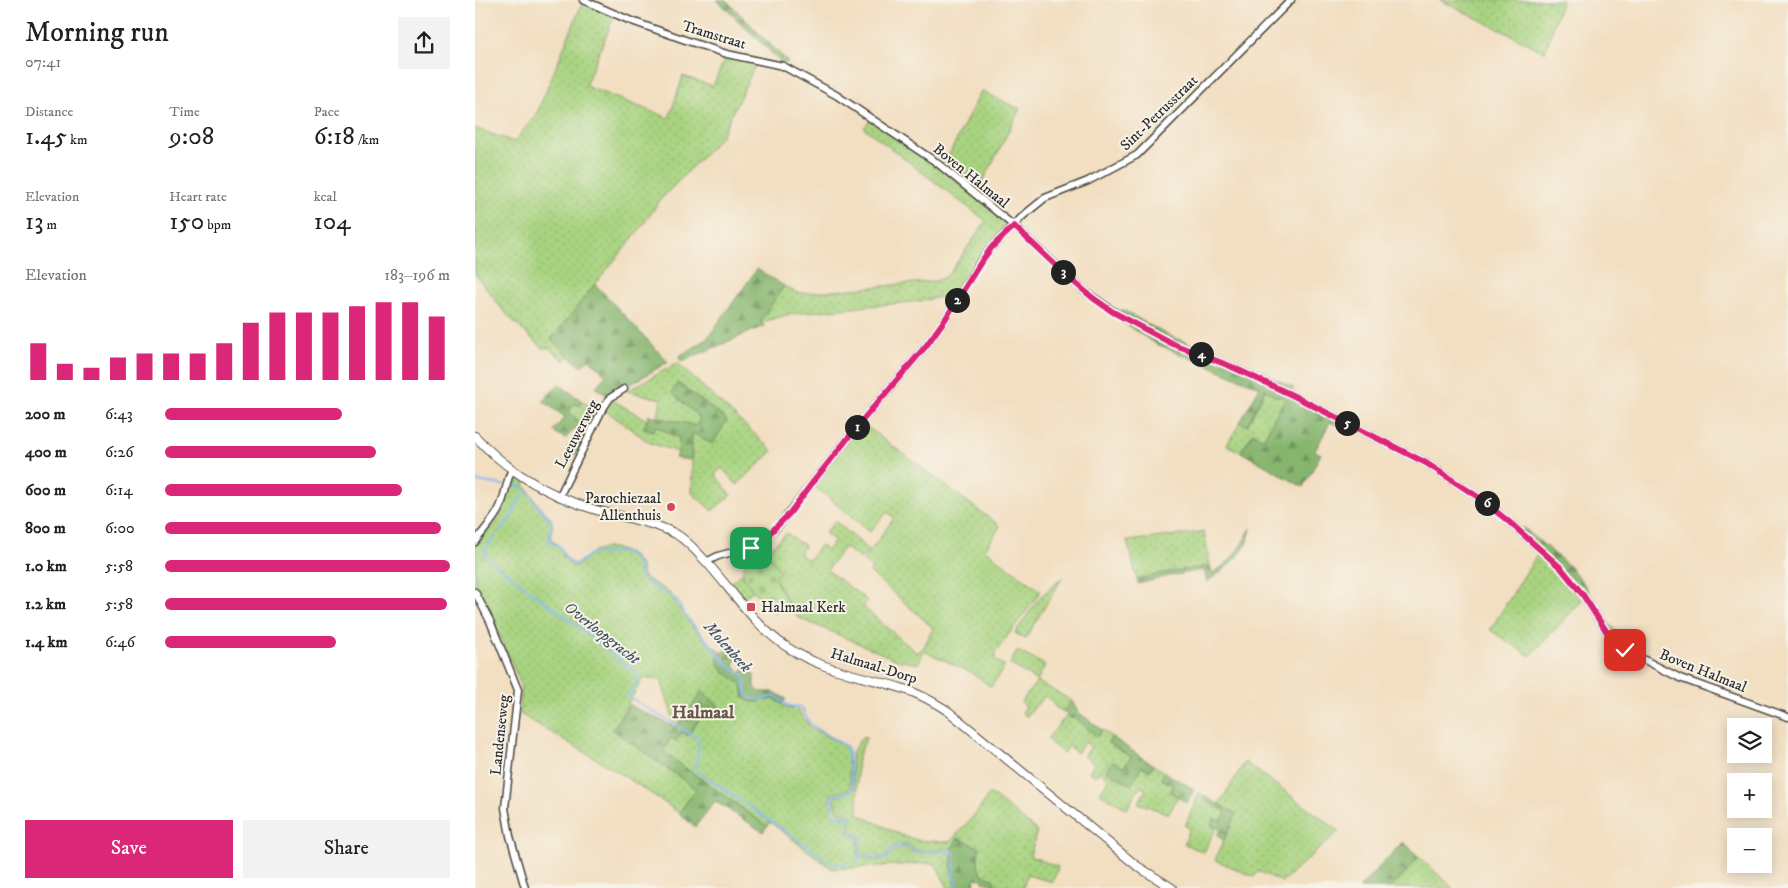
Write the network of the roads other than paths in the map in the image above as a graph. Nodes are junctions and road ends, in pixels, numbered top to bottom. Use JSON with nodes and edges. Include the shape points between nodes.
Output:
{"nodes":[{"id":1,"x":583,"y":0,"type":"edge"},
{"id":2,"x":1291,"y":0,"type":"edge"},
{"id":3,"x":783,"y":66,"type":"joint"},
{"id":4,"x":1014,"y":226,"type":"junction"},
{"id":5,"x":624,"y":389,"type":"dead end"},
{"id":6,"x":475,"y":436,"type":"edge"},
{"id":7,"x":512,"y":469,"type":"junction"},
{"id":8,"x":559,"y":497,"type":"junction"},
{"id":9,"x":475,"y":542,"type":"edge"},
{"id":10,"x":754,"y":546,"type":"junction"},
{"id":11,"x":761,"y":557,"type":"dead end"},
{"id":12,"x":706,"y":562,"type":"junction"},
{"id":13,"x":475,"y":592,"type":"edge"},
{"id":14,"x":1788,"y":717,"type":"edge"},
{"id":15,"x":525,"y":888,"type":"edge"},
{"id":16,"x":1172,"y":888,"type":"edge"}],
"edges":[{"from":1,"to":3,"type":"street","name":"Tramstraat","via":[[629,20],[727,54]]},
{"from":2,"to":4,"type":"street","name":"Sint-Petrusstraat","via":[[1137,155],[1088,181],[1045,198]]},
{"from":3,"to":4,"type":"street","name":"Boven Halmaal","via":[[836,95],[936,162]]},
{"from":4,"to":10,"type":"street","name":"Sint-Petrusstraat","via":[[992,247],[926,346],[854,430],[789,514]]},
{"from":4,"to":14,"type":"street","name":"Boven Halmaal","via":[[1068,277],[1113,312],[1173,344],[1230,366],[1426,463],[1478,497],[1561,568],[1579,589],[1612,640],[1625,650],[1680,678]]},
{"from":5,"to":8,"type":"street","name":"Leeuwerweg","via":[[610,398],[602,410]]},
{"from":6,"to":7,"type":"street","name":"Halmaal-Dorp"},
{"from":7,"to":8,"type":"street","name":"Halmaal-Dorp"},
{"from":7,"to":9,"type":"street","via":[[498,511]]},
{"from":8,"to":12,"type":"street","name":"Halmaal-Dorp","via":[[670,532],[689,543]]},
{"from":10,"to":11,"type":"street"},
{"from":10,"to":12,"type":"street","name":"Sint-Petrusstraat"},
{"from":12,"to":16,"type":"street","name":"Halmaal-Dorp","via":[[763,627],[785,646],[828,668],[905,689],[941,706],[1137,866]]},
{"from":13,"to":15,"type":"street","name":"Landenseweg","via":[[518,690],[505,808]]}]}
